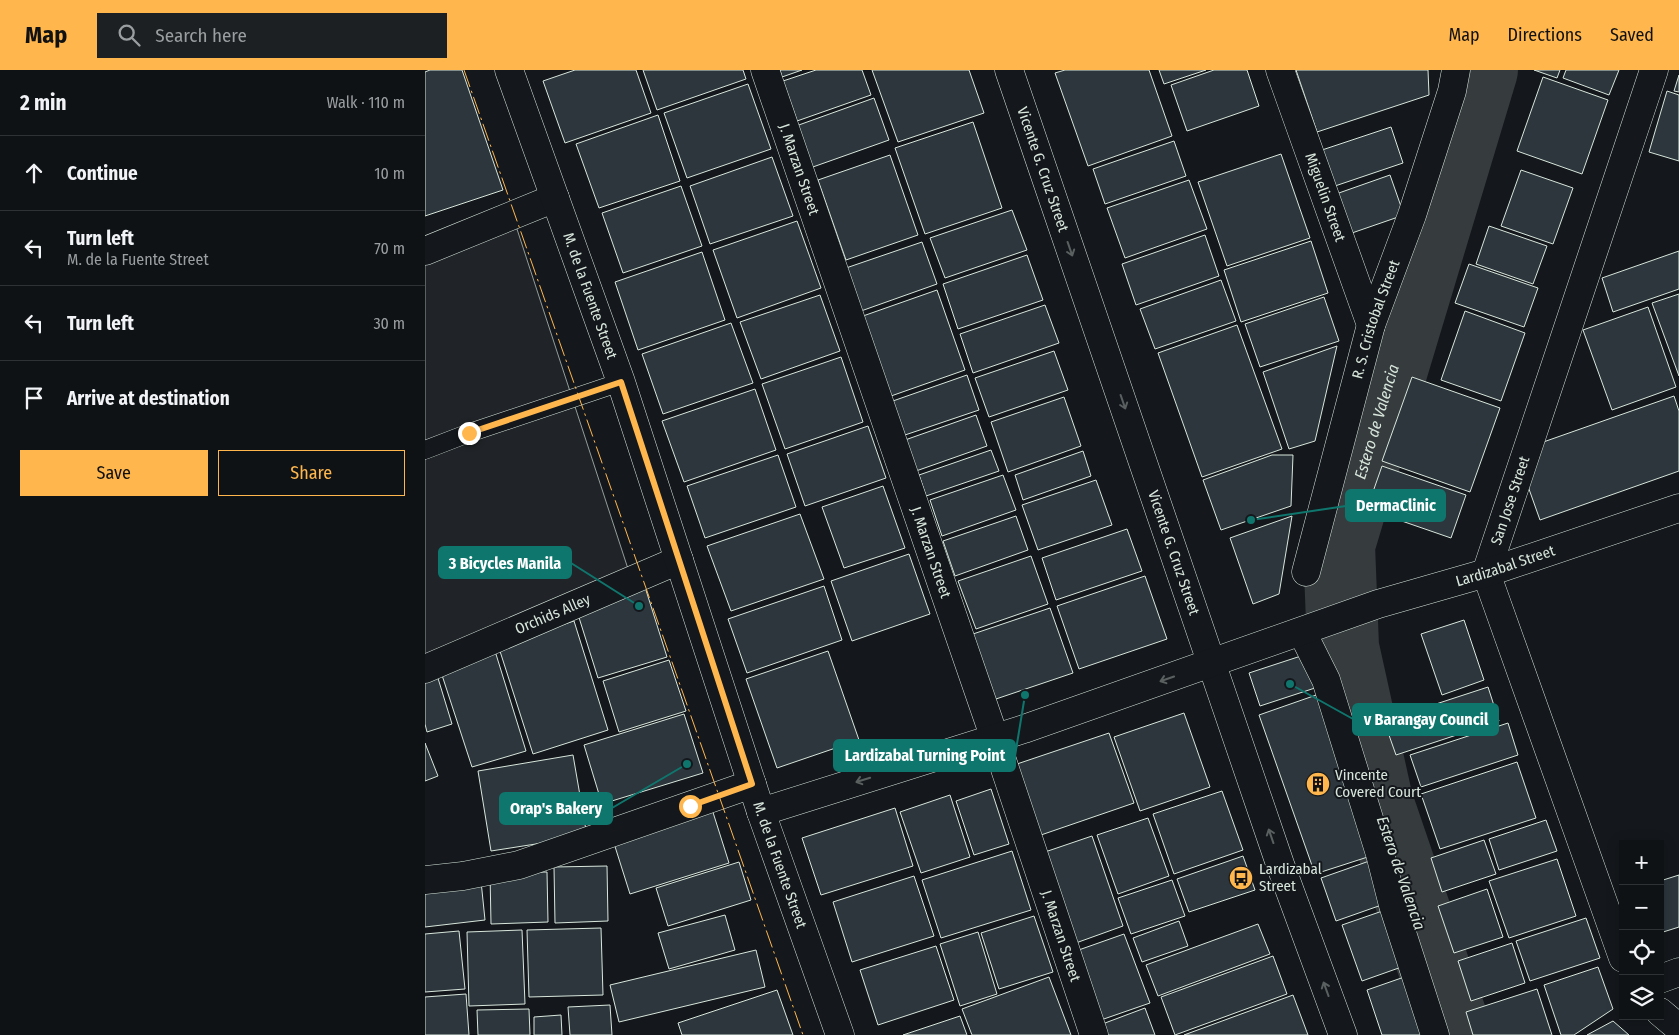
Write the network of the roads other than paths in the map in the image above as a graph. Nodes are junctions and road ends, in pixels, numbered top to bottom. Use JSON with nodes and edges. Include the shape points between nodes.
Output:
{"nodes":[{"id":1,"x":509,"y":70,"type":"edge"},
{"id":2,"x":765,"y":70,"type":"edge"},
{"id":3,"x":1009,"y":70,"type":"edge"},
{"id":4,"x":1279,"y":70,"type":"edge"},
{"id":5,"x":1456,"y":70,"type":"edge"},
{"id":6,"x":1654,"y":70,"type":"edge"},
{"id":7,"x":555,"y":198,"type":"junction"},
{"id":8,"x":425,"y":251,"type":"edge"},
{"id":9,"x":1371,"y":325,"type":"junction"},
{"id":10,"x":621,"y":382,"type":"junction"},
{"id":11,"x":425,"y":450,"type":"edge"},
{"id":12,"x":1679,"y":508,"type":"edge"},
{"id":13,"x":679,"y":560,"type":"junction"},
{"id":14,"x":1306,"y":572,"type":"dead end"},
{"id":15,"x":1486,"y":573,"type":"junction"},
{"id":16,"x":1309,"y":630,"type":"junction"},
{"id":17,"x":1213,"y":663,"type":"junction"},
{"id":18,"x":425,"y":669,"type":"edge"},
{"id":19,"x":995,"y":739,"type":"junction"},
{"id":20,"x":752,"y":784,"type":"junction"},
{"id":21,"x":761,"y":812,"type":"junction"},
{"id":22,"x":425,"y":880,"type":"edge"},
{"id":23,"x":1619,"y":947,"type":"edge"},
{"id":24,"x":1679,"y":972,"type":"edge"},
{"id":25,"x":1664,"y":978,"type":"edge"},
{"id":26,"x":1664,"y":1015,"type":"edge"},
{"id":27,"x":1679,"y":1028,"type":"edge"},
{"id":28,"x":840,"y":1035,"type":"edge"},
{"id":29,"x":1094,"y":1035,"type":"edge"},
{"id":30,"x":1343,"y":1035,"type":"edge"},
{"id":31,"x":1435,"y":1035,"type":"edge"}],
"edges":[{"from":1,"to":7,"type":"street","name":"M. de la Fuente Street"},
{"from":2,"to":19,"type":"street","name":"J. Marzan Street"},
{"from":3,"to":17,"type":"street","name":"Vicente G. Cruz Street","one_way":true},
{"from":4,"to":9,"type":"street","name":"Miguelin Street"},
{"from":5,"to":9,"type":"street","name":"R. S. Cristobal Street","via":[[1412,215]]},
{"from":6,"to":15,"type":"street","name":"San Jose Street"},
{"from":7,"to":8,"type":"street"},
{"from":7,"to":10,"type":"street","name":"M. de la Fuente Street"},
{"from":9,"to":14,"type":"street","name":"R. S. Cristobal Street"},
{"from":10,"to":11,"type":"lane"},
{"from":10,"to":13,"type":"street","name":"M. de la Fuente Street"},
{"from":12,"to":15,"type":"street","name":"Lardizabal Street"},
{"from":13,"to":18,"type":"street","name":"Orchids Alley"},
{"from":13,"to":20,"type":"street","name":"M. de la Fuente Street"},
{"from":15,"to":16,"type":"street","name":"Lardizabal Street","via":[[1379,604]]},
{"from":15,"to":23,"type":"street"},
{"from":16,"to":17,"type":"street","name":"Lardizabal Street"},
{"from":16,"to":31,"type":"street"},
{"from":17,"to":19,"type":"street","name":"Lardizabal Street","one_way":true},
{"from":30,"to":17,"type":"street","name":"Vicente G. Cruz Street","one_way":true,"via":[[1280,864]]},
{"from":19,"to":21,"type":"street","name":"Lardizabal Street","one_way":true},
{"from":19,"to":29,"type":"street","name":"J. Marzan Street"},
{"from":20,"to":21,"type":"street","name":"M. de la Fuente Street"},
{"from":20,"to":22,"type":"street","via":[[519,865]]},
{"from":21,"to":28,"type":"street","name":"M. de la Fuente Street"},
{"from":24,"to":25,"type":"street"},
{"from":26,"to":27,"type":"street"}]}
